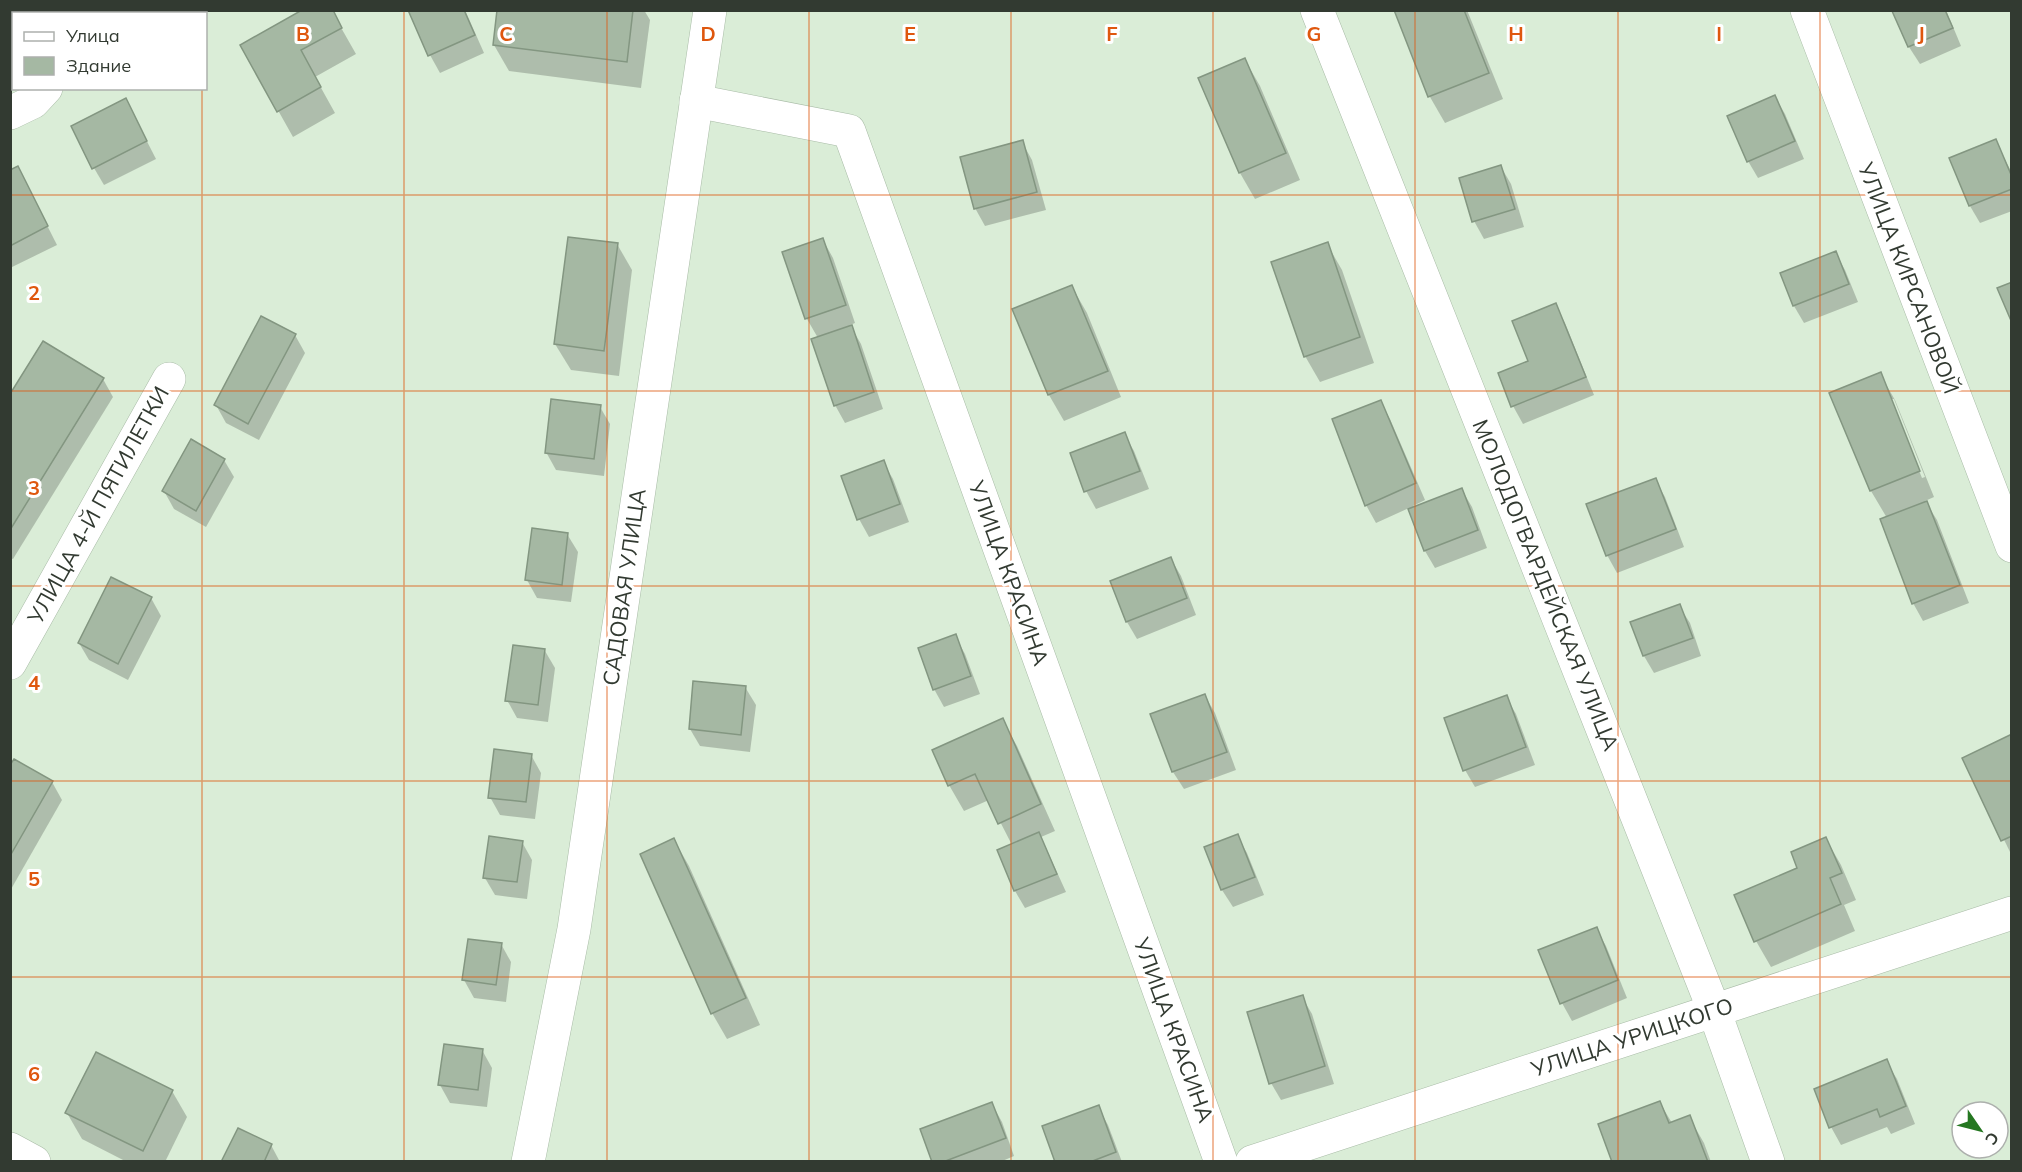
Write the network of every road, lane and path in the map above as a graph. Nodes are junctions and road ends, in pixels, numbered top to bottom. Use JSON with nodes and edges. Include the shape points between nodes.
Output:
{"nodes":[{"id":1,"x":710,"y":10,"type":"edge"},
{"id":2,"x":1317,"y":10,"type":"edge"},
{"id":3,"x":1806,"y":10,"type":"edge"},
{"id":4,"x":44,"y":90,"type":"edge"},
{"id":5,"x":696,"y":101,"type":"junction"},
{"id":6,"x":10,"y":113,"type":"edge"},
{"id":7,"x":169,"y":378,"type":"dead end"},
{"id":8,"x":2012,"y":546,"type":"edge"},
{"id":9,"x":10,"y":663,"type":"edge"},
{"id":10,"x":2012,"y":913,"type":"edge"},
{"id":11,"x":1714,"y":1010,"type":"junction"},
{"id":12,"x":10,"y":1149,"type":"edge"},
{"id":13,"x":34,"y":1161,"type":"edge"},
{"id":14,"x":528,"y":1161,"type":"edge"},
{"id":15,"x":1221,"y":1161,"type":"edge"},
{"id":16,"x":1252,"y":1161,"type":"edge"},
{"id":17,"x":1768,"y":1161,"type":"edge"}],
"edges":[{"from":1,"to":5,"type":"street","name":"САДОВАЯ УЛИЦА"},
{"from":2,"to":11,"type":"street","name":"МОЛОДОГВАРДЕЙСКАЯ УЛИЦА"},
{"from":3,"to":8,"type":"street","name":"УЛИЦА КИРСАНОВОЙ"},
{"from":4,"to":6,"type":"street","via":[[33,102]]},
{"from":5,"to":14,"type":"street","name":"САДОВАЯ УЛИЦА","via":[[574,929]]},
{"from":5,"to":15,"type":"street","name":"УЛИЦА КРАСИНА","via":[[849,131]]},
{"from":7,"to":9,"type":"street","name":"УЛИЦА 4-Й ПЯТИЛЕТКИ"},
{"from":10,"to":11,"type":"street","name":"УЛИЦА УРИЦКОГО"},
{"from":11,"to":16,"type":"street","name":"УЛИЦА УРИЦКОГО"},
{"from":11,"to":17,"type":"street","name":"МОЛОДОГВАРДЕЙСКАЯ УЛИЦА"},
{"from":12,"to":13,"type":"street"}]}
